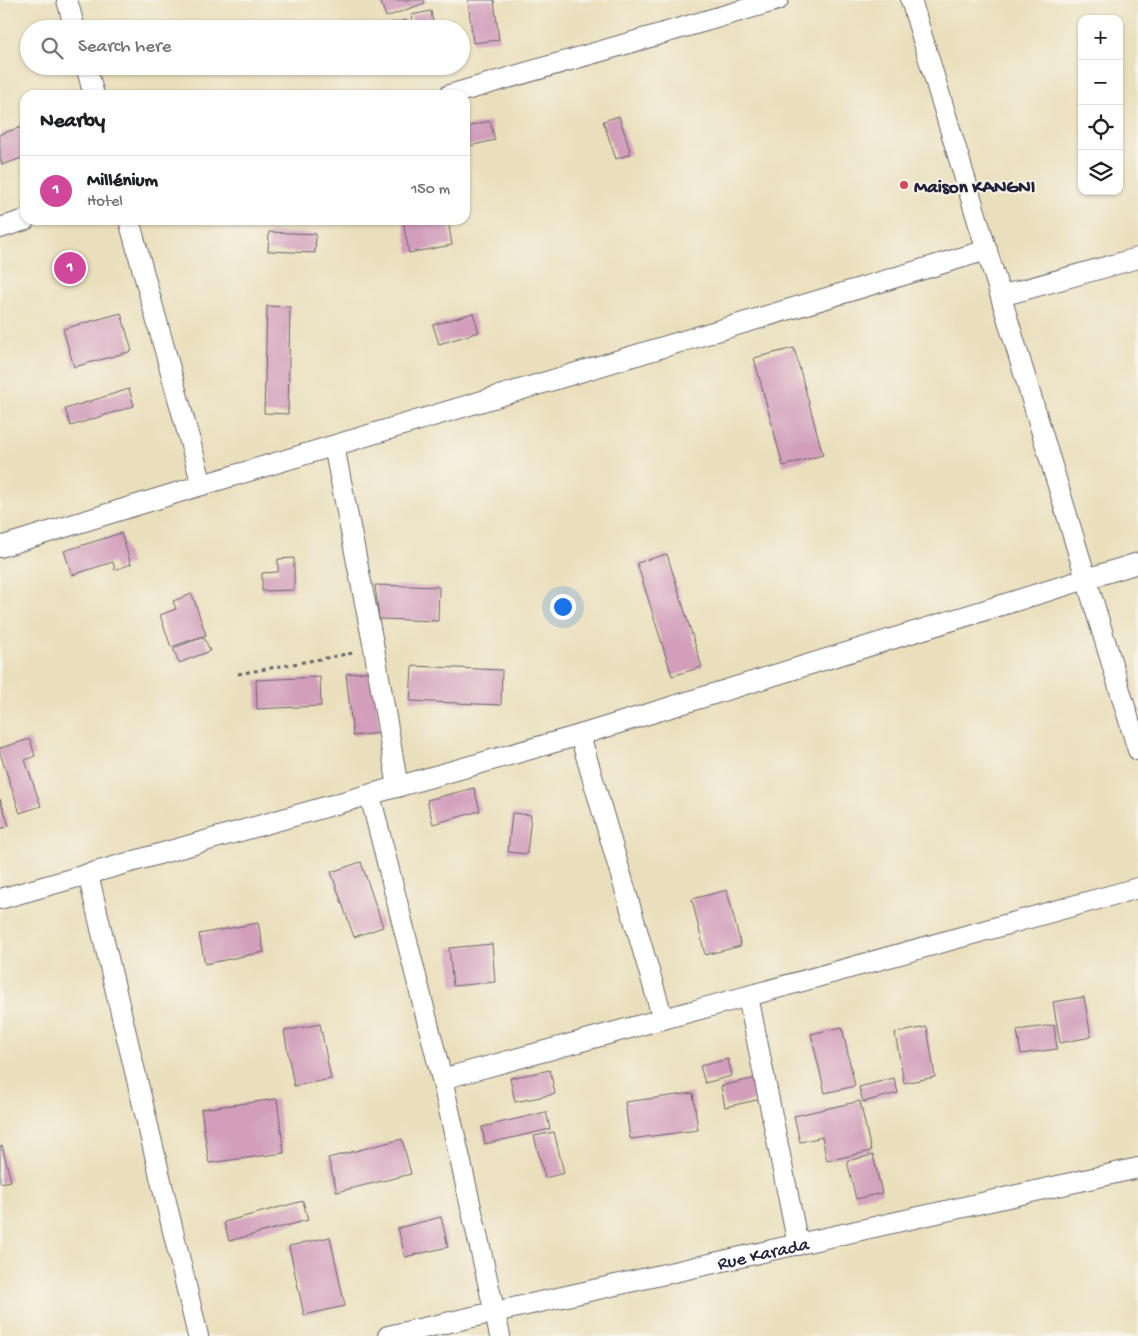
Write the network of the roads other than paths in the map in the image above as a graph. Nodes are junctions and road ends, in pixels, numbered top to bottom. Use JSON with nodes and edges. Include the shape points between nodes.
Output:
{"nodes":[{"id":1,"x":67,"y":0,"type":"edge"},
{"id":2,"x":778,"y":0,"type":"edge"},
{"id":3,"x":911,"y":0,"type":"edge"},
{"id":4,"x":73,"y":20,"type":"edge"},
{"id":5,"x":88,"y":75,"type":"edge"},
{"id":6,"x":93,"y":90,"type":"edge"},
{"id":7,"x":466,"y":90,"type":"edge"},
{"id":8,"x":20,"y":222,"type":"edge"},
{"id":9,"x":130,"y":225,"type":"edge"},
{"id":10,"x":0,"y":228,"type":"edge"},
{"id":11,"x":987,"y":250,"type":"junction"},
{"id":12,"x":1138,"y":258,"type":"edge"},
{"id":13,"x":1001,"y":296,"type":"junction"},
{"id":14,"x":334,"y":446,"type":"junction"},
{"id":15,"x":202,"y":485,"type":"junction"},
{"id":16,"x":0,"y":548,"type":"edge"},
{"id":17,"x":1138,"y":563,"type":"edge"},
{"id":18,"x":1086,"y":578,"type":"junction"},
{"id":19,"x":580,"y":735,"type":"junction"},
{"id":20,"x":1138,"y":750,"type":"edge"},
{"id":21,"x":398,"y":787,"type":"junction"},
{"id":22,"x":370,"y":795,"type":"junction"},
{"id":23,"x":88,"y":874,"type":"junction"},
{"id":24,"x":1138,"y":888,"type":"edge"},
{"id":25,"x":0,"y":899,"type":"edge"},
{"id":26,"x":748,"y":996,"type":"junction"},
{"id":27,"x":663,"y":1019,"type":"junction"},
{"id":28,"x":442,"y":1079,"type":"junction"},
{"id":29,"x":1138,"y":1168,"type":"edge"},
{"id":30,"x":798,"y":1245,"type":"junction"},
{"id":31,"x":495,"y":1312,"type":"junction"},
{"id":32,"x":198,"y":1336,"type":"edge"},
{"id":33,"x":388,"y":1336,"type":"edge"},
{"id":34,"x":500,"y":1336,"type":"edge"}],
"edges":[{"from":1,"to":4,"type":"street"},
{"from":2,"to":7,"type":"street"},
{"from":3,"to":11,"type":"street"},
{"from":5,"to":6,"type":"street"},
{"from":8,"to":10,"type":"street"},
{"from":9,"to":15,"type":"street"},
{"from":11,"to":13,"type":"street"},
{"from":11,"to":14,"type":"street"},
{"from":12,"to":13,"type":"street"},
{"from":13,"to":18,"type":"street"},
{"from":14,"to":15,"type":"street"},
{"from":14,"to":21,"type":"street"},
{"from":15,"to":16,"type":"street"},
{"from":17,"to":18,"type":"street"},
{"from":18,"to":19,"type":"street"},
{"from":18,"to":20,"type":"street"},
{"from":19,"to":21,"type":"street"},
{"from":19,"to":27,"type":"street"},
{"from":21,"to":22,"type":"street"},
{"from":22,"to":23,"type":"street"},
{"from":22,"to":28,"type":"street"},
{"from":23,"to":25,"type":"street"},
{"from":23,"to":32,"type":"street"},
{"from":24,"to":26,"type":"street"},
{"from":26,"to":27,"type":"street"},
{"from":26,"to":30,"type":"street"},
{"from":27,"to":28,"type":"street"},
{"from":28,"to":31,"type":"street"},
{"from":29,"to":30,"type":"street","name":"Rue Karada"},
{"from":30,"to":31,"type":"street","name":"Rue Karada"},
{"from":31,"to":33,"type":"street","name":"Rue Karada"},
{"from":31,"to":34,"type":"street"}]}
